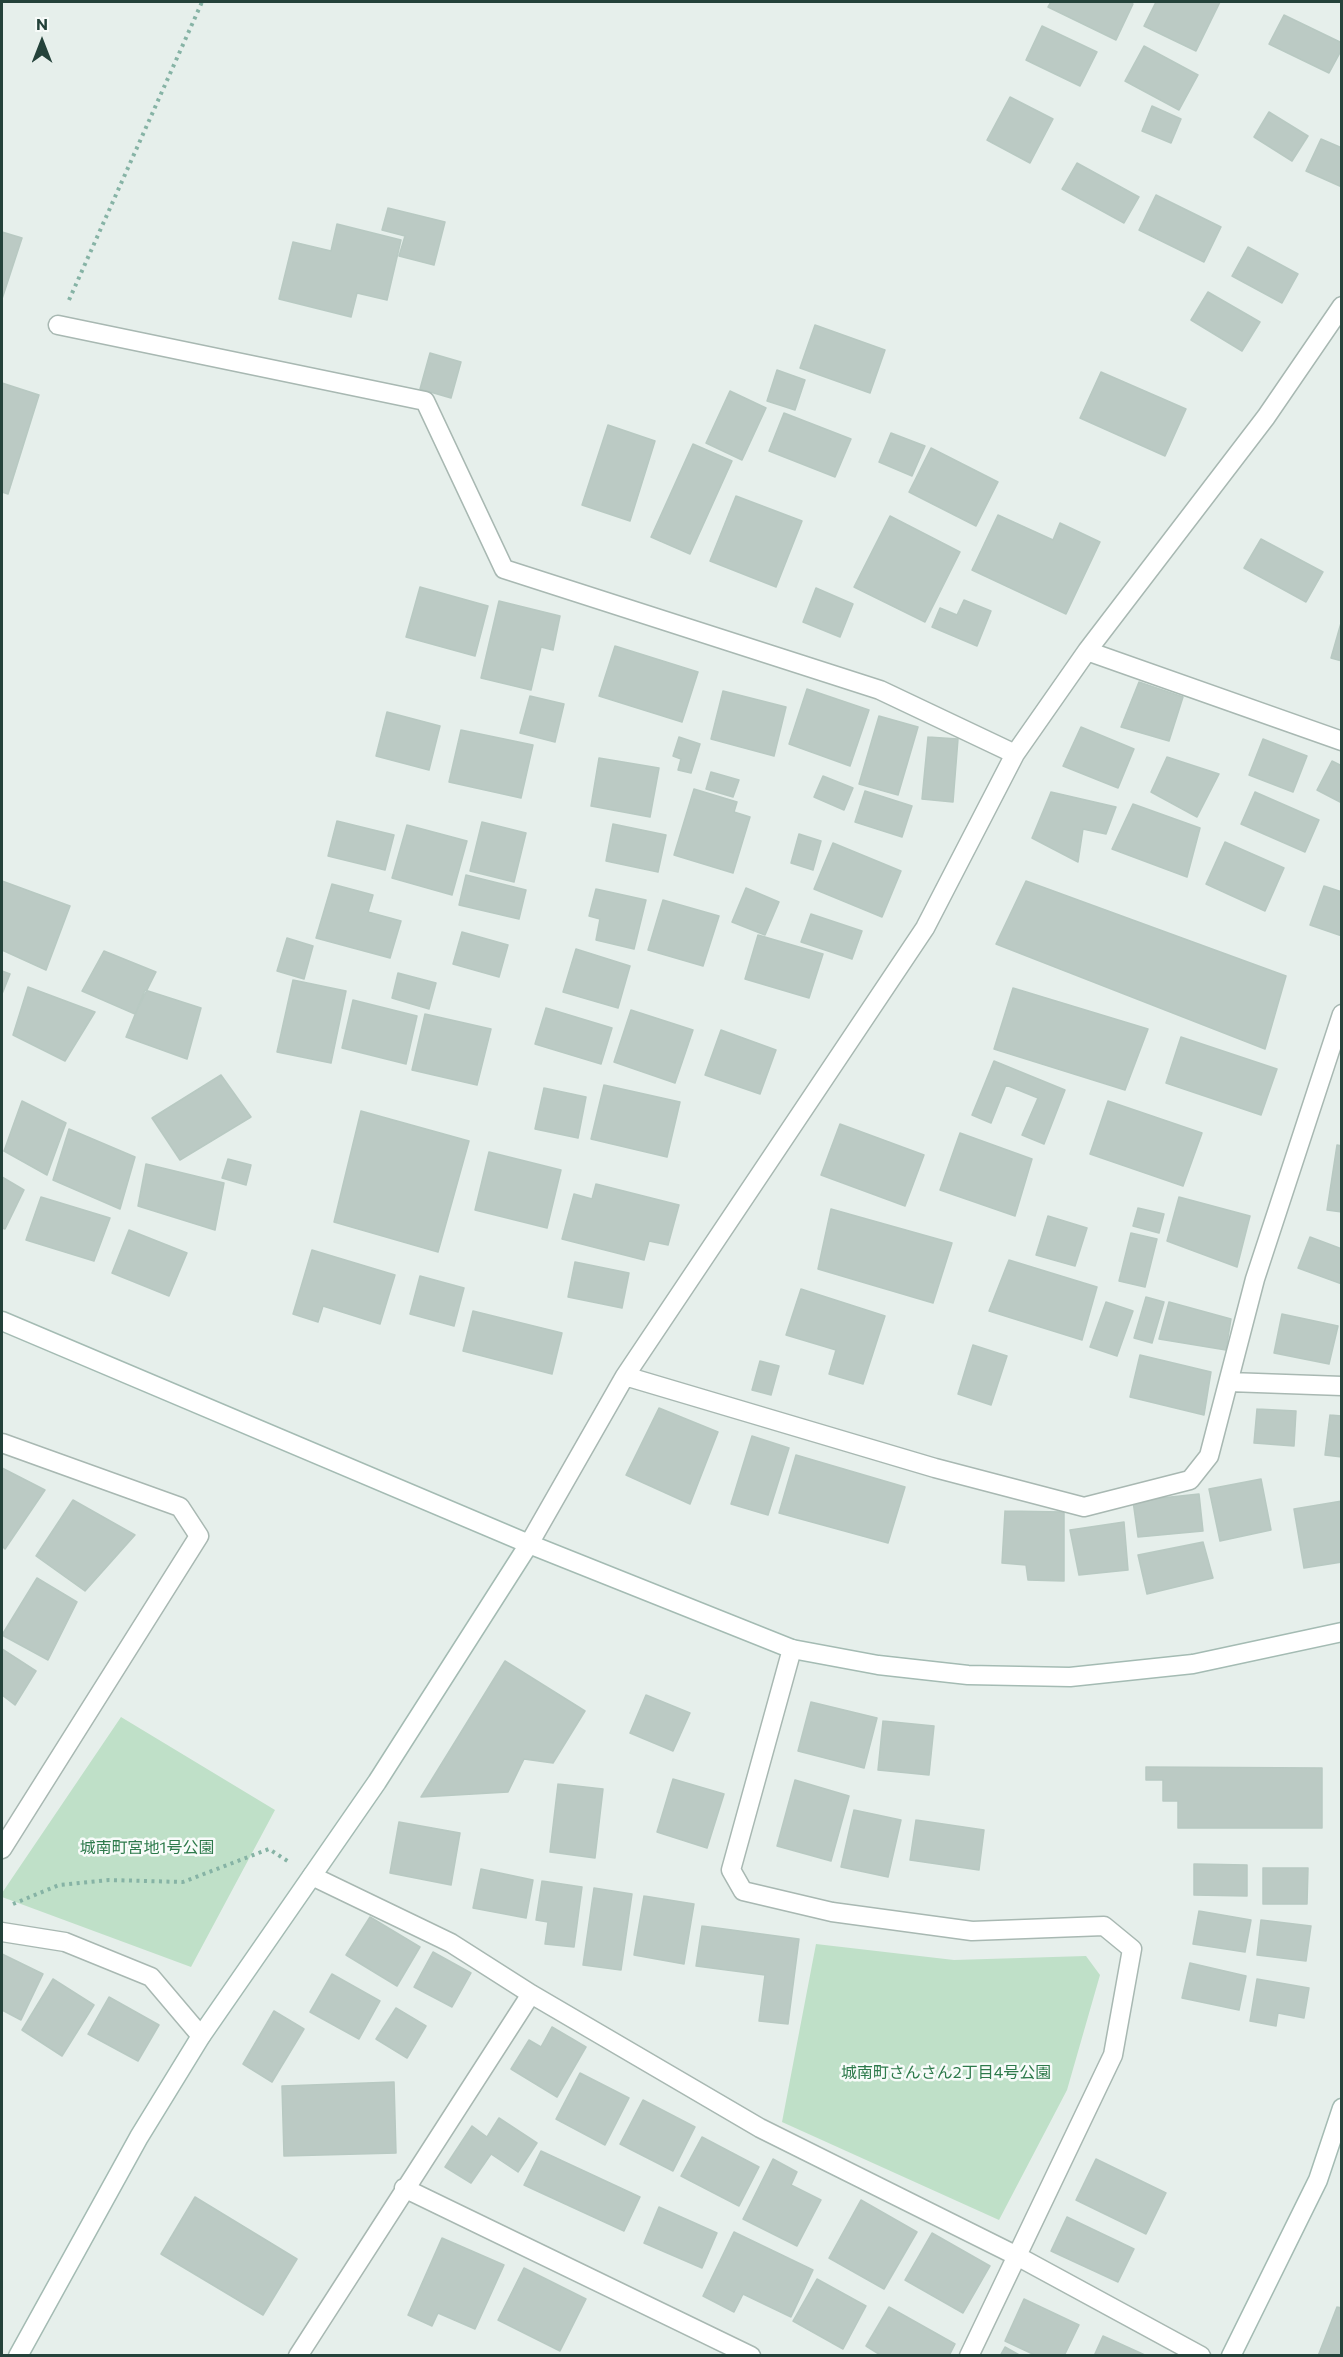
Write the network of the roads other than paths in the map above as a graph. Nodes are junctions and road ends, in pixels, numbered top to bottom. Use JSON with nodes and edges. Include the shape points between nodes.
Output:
{"nodes":[{"id":1,"x":1341,"y":306,"type":"edge"},
{"id":2,"x":58,"y":325,"type":"road end"},
{"id":3,"x":1087,"y":651,"type":"junction"},
{"id":4,"x":1341,"y":741,"type":"edge"},
{"id":5,"x":1015,"y":754,"type":"junction"},
{"id":6,"x":1341,"y":1014,"type":"edge"},
{"id":7,"x":2,"y":1321,"type":"edge"},
{"id":8,"x":625,"y":1376,"type":"junction"},
{"id":9,"x":1229,"y":1382,"type":"junction"},
{"id":10,"x":1341,"y":1386,"type":"edge"},
{"id":11,"x":2,"y":1443,"type":"edge"},
{"id":12,"x":529,"y":1544,"type":"junction"},
{"id":13,"x":1341,"y":1632,"type":"edge"},
{"id":14,"x":792,"y":1648,"type":"junction"},
{"id":15,"x":2,"y":1849,"type":"edge"},
{"id":16,"x":312,"y":1876,"type":"junction"},
{"id":17,"x":2,"y":1932,"type":"edge"},
{"id":18,"x":531,"y":1994,"type":"junction"},
{"id":19,"x":201,"y":2036,"type":"junction"},
{"id":20,"x":1341,"y":2108,"type":"edge"},
{"id":21,"x":404,"y":2188,"type":"junction"},
{"id":22,"x":1017,"y":2256,"type":"junction"},
{"id":23,"x":18,"y":2355,"type":"edge"},
{"id":24,"x":298,"y":2355,"type":"edge"},
{"id":25,"x":751,"y":2355,"type":"edge"},
{"id":26,"x":969,"y":2355,"type":"edge"},
{"id":27,"x":1201,"y":2355,"type":"edge"},
{"id":28,"x":1232,"y":2355,"type":"edge"}],
"edges":[{"from":1,"to":3,"type":"street","via":[[1266,417]]},
{"from":2,"to":5,"type":"street","via":[[425,401],[504,569],[880,690]]},
{"from":3,"to":4,"type":"street"},
{"from":3,"to":5,"type":"street"},
{"from":5,"to":8,"type":"street","via":[[924,928]]},
{"from":6,"to":9,"type":"street","via":[[1255,1279]]},
{"from":7,"to":12,"type":"street"},
{"from":8,"to":9,"type":"street","via":[[923,1465],[1084,1507],[1190,1480],[1209,1456]]},
{"from":8,"to":12,"type":"street"},
{"from":9,"to":10,"type":"street"},
{"from":11,"to":15,"type":"street","via":[[180,1507],[199,1536]]},
{"from":12,"to":14,"type":"street"},
{"from":12,"to":16,"type":"street"},
{"from":13,"to":14,"type":"street","via":[[1193,1664],[1070,1677],[968,1675],[878,1665]]},
{"from":14,"to":22,"type":"street","via":[[731,1870],[743,1891],[832,1912],[972,1931],[1104,1926],[1132,1949],[1113,2055]]},
{"from":16,"to":18,"type":"street","via":[[452,1943]]},
{"from":16,"to":19,"type":"street"},
{"from":17,"to":19,"type":"street","via":[[65,1942],[151,1977]]},
{"from":18,"to":21,"type":"street"},
{"from":18,"to":22,"type":"street","via":[[760,2128]]},
{"from":19,"to":23,"type":"street","via":[[139,2137]]},
{"from":20,"to":28,"type":"street","via":[[1318,2180]]},
{"from":21,"to":24,"type":"street"},
{"from":21,"to":25,"type":"street"},
{"from":22,"to":26,"type":"street"},
{"from":22,"to":27,"type":"street"}]}
